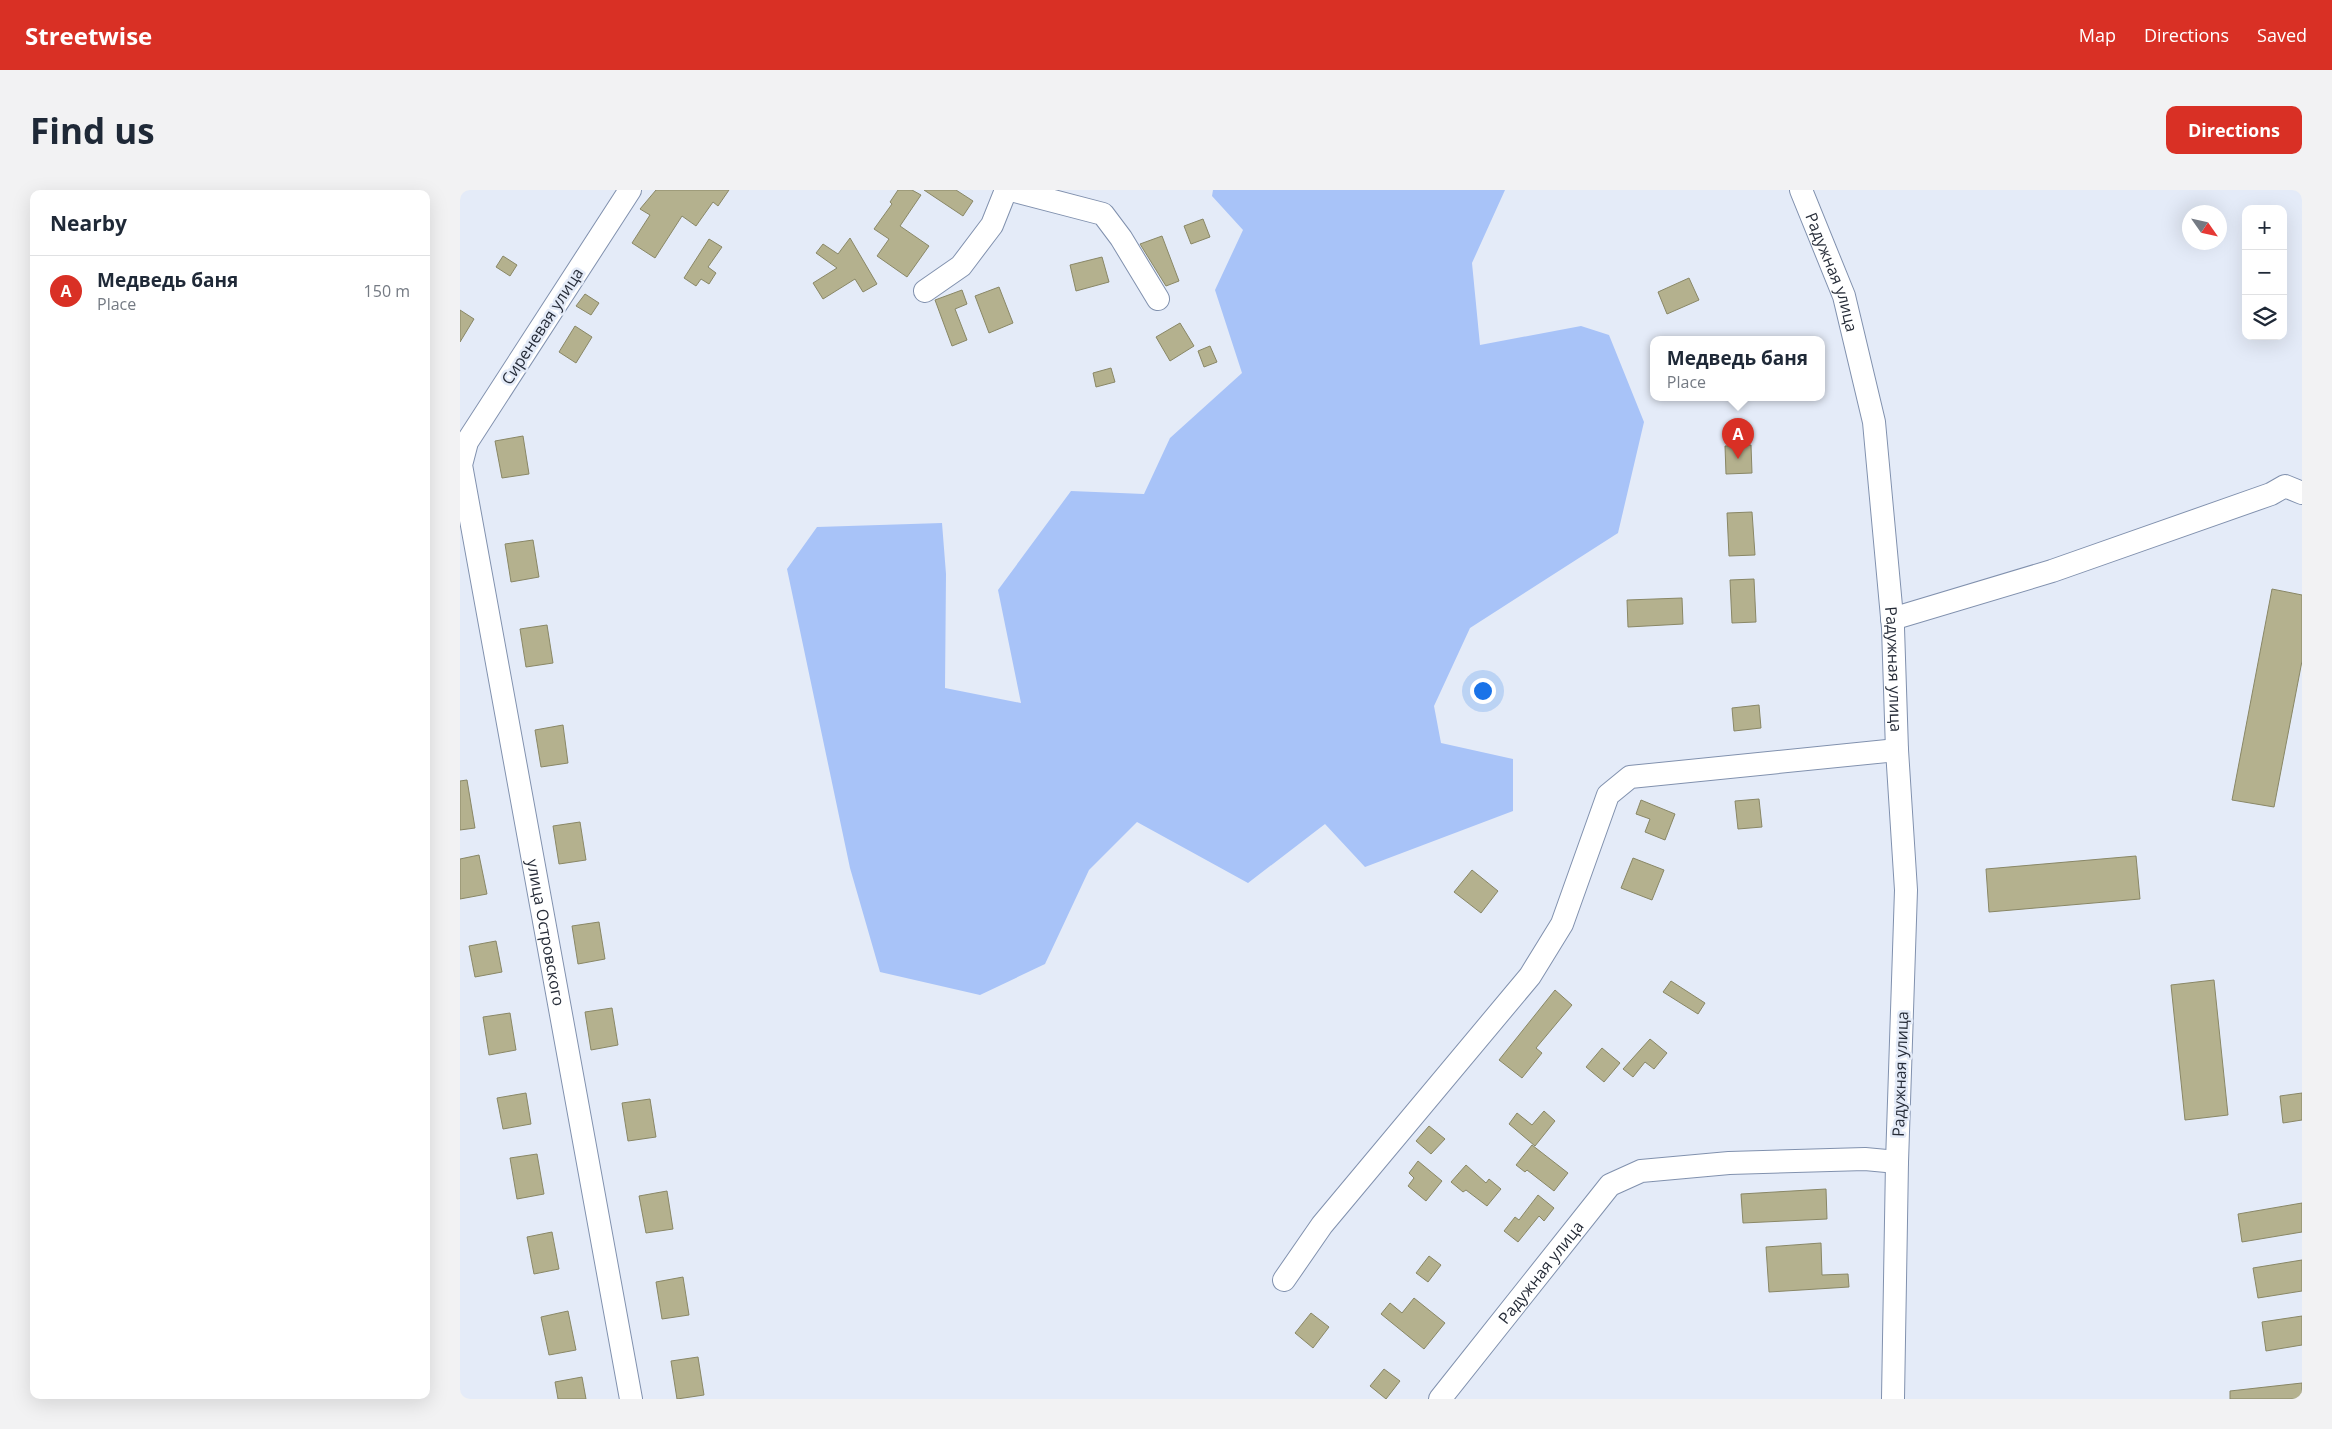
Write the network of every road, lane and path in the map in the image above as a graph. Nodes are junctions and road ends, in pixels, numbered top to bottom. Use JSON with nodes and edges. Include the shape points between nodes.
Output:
{"nodes":[{"id":1,"x":630,"y":190,"type":"edge"},
{"id":2,"x":1006,"y":190,"type":"edge"},
{"id":3,"x":1011,"y":190,"type":"edge"},
{"id":4,"x":1801,"y":190,"type":"edge"},
{"id":5,"x":926,"y":291,"type":"dead end"},
{"id":6,"x":1158,"y":299,"type":"dead end"},
{"id":7,"x":461,"y":465,"type":"joint"},
{"id":8,"x":2302,"y":493,"type":"edge"},
{"id":9,"x":1892,"y":619,"type":"junction"},
{"id":10,"x":1897,"y":750,"type":"junction"},
{"id":11,"x":1897,"y":1162,"type":"junction"},
{"id":12,"x":1284,"y":1280,"type":"dead end"},
{"id":13,"x":631,"y":1399,"type":"edge"},
{"id":14,"x":1440,"y":1399,"type":"edge"},
{"id":15,"x":1893,"y":1399,"type":"edge"}],
"edges":[{"from":1,"to":7,"type":"street","name":"Сиреневая улица","via":[[467,442]]},
{"from":2,"to":5,"type":"street","via":[[992,225],[961,266]]},
{"from":3,"to":6,"type":"street","via":[[1102,214],[1121,238]]},
{"from":4,"to":9,"type":"street","name":"Радужная улица","via":[[1844,296],[1874,422]]},
{"from":7,"to":13,"type":"street","name":"улица Островского"},
{"from":8,"to":9,"type":"street","via":[[2285,486],[2271,494],[2052,571]]},
{"from":9,"to":10,"type":"street","name":"Радужная улица"},
{"from":10,"to":11,"type":"street","name":"Радужная улица","via":[[1906,890]]},
{"from":10,"to":12,"type":"street","via":[[1630,778],[1608,795],[1562,924],[1530,976],[1322,1226]]},
{"from":11,"to":14,"type":"street","name":"Радужная улица","via":[[1865,1159],[1642,1170],[1610,1185]]},
{"from":11,"to":15,"type":"street","name":"Радужная улица"}]}
